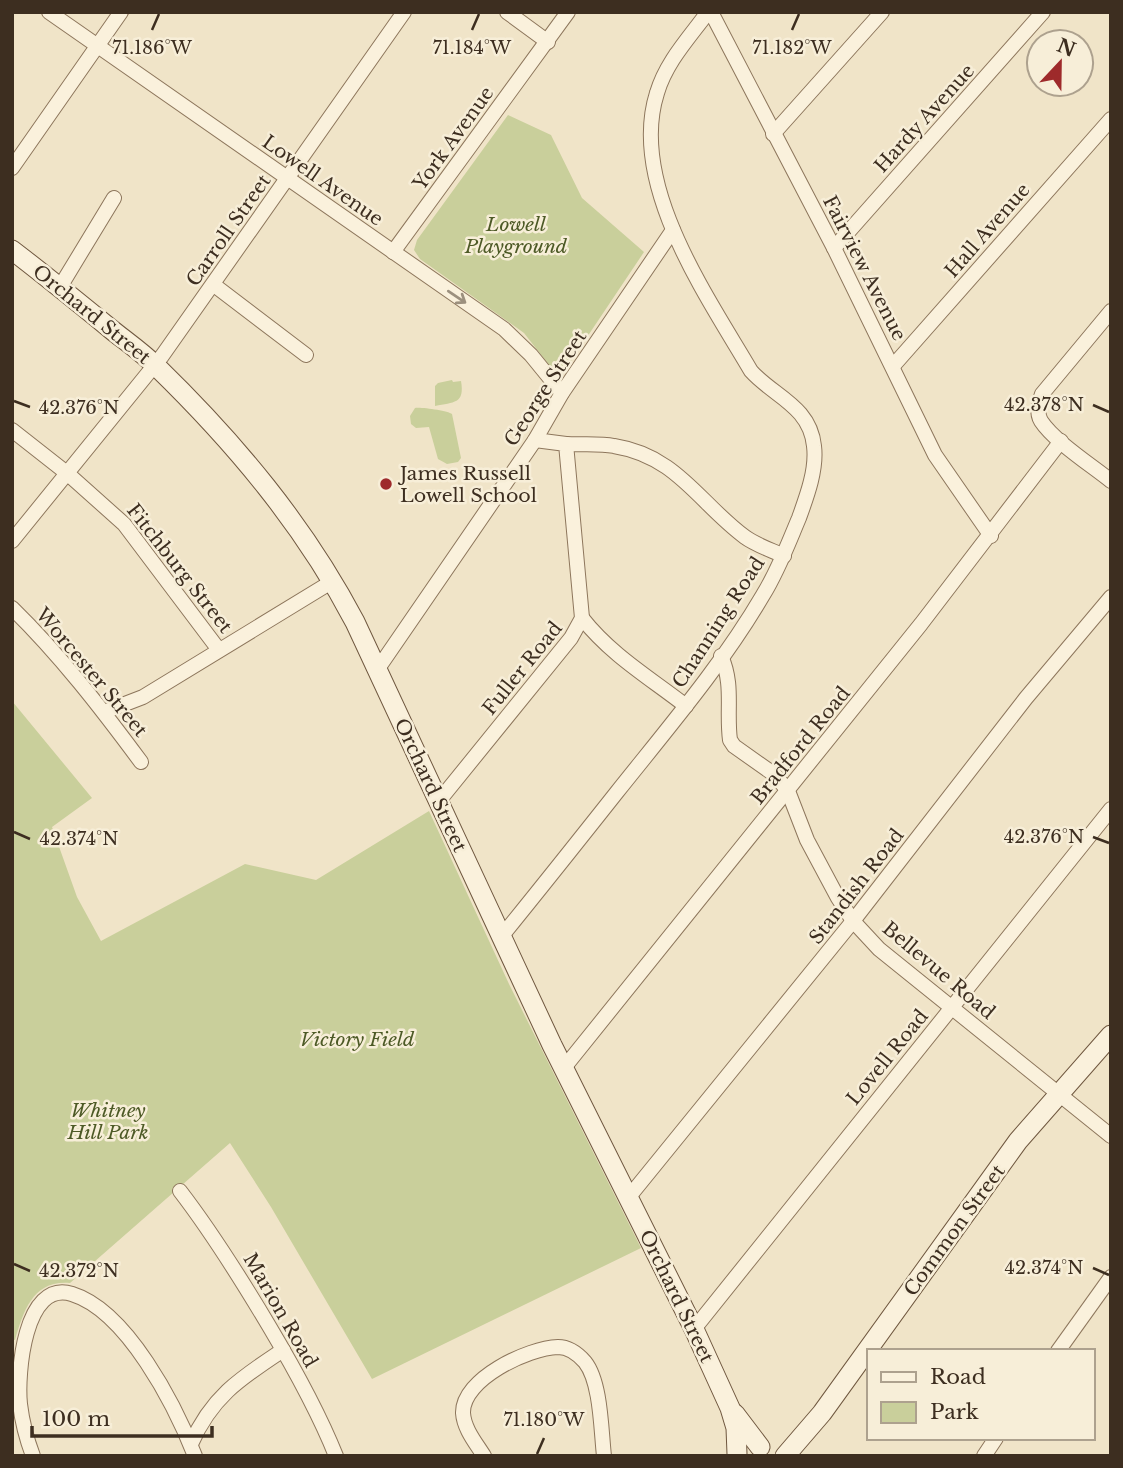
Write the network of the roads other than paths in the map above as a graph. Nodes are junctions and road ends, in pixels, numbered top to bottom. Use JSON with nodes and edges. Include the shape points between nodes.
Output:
{"nodes":[{"id":1,"x":49,"y":12,"type":"edge"},
{"id":2,"x":121,"y":12,"type":"edge"},
{"id":3,"x":404,"y":12,"type":"edge"},
{"id":4,"x":507,"y":12,"type":"edge"},
{"id":5,"x":568,"y":12,"type":"edge"},
{"id":6,"x":710,"y":12,"type":"edge"},
{"id":7,"x":882,"y":12,"type":"edge"},
{"id":8,"x":1043,"y":12,"type":"edge"},
{"id":9,"x":548,"y":42,"type":"junction"},
{"id":10,"x":97,"y":46,"type":"junction"},
{"id":11,"x":1111,"y":120,"type":"edge"},
{"id":12,"x":773,"y":134,"type":"junction"},
{"id":13,"x":12,"y":168,"type":"edge"},
{"id":14,"x":288,"y":178,"type":"junction"},
{"id":15,"x":114,"y":198,"type":"dead end"},
{"id":16,"x":673,"y":230,"type":"junction"},
{"id":17,"x":834,"y":248,"type":"junction"},
{"id":18,"x":12,"y":250,"type":"edge"},
{"id":19,"x":397,"y":255,"type":"junction"},
{"id":20,"x":214,"y":285,"type":"junction"},
{"id":21,"x":60,"y":287,"type":"junction"},
{"id":22,"x":1111,"y":311,"type":"edge"},
{"id":23,"x":306,"y":355,"type":"dead end"},
{"id":24,"x":155,"y":365,"type":"junction"},
{"id":25,"x":893,"y":366,"type":"junction"},
{"id":26,"x":562,"y":393,"type":"junction"},
{"id":27,"x":12,"y":430,"type":"edge"},
{"id":28,"x":535,"y":440,"type":"junction"},
{"id":29,"x":1062,"y":441,"type":"junction"},
{"id":30,"x":566,"y":444,"type":"junction"},
{"id":31,"x":68,"y":474,"type":"junction"},
{"id":32,"x":1111,"y":481,"type":"edge"},
{"id":33,"x":991,"y":536,"type":"junction"},
{"id":34,"x":12,"y":541,"type":"edge"},
{"id":35,"x":784,"y":555,"type":"junction"},
{"id":36,"x":333,"y":581,"type":"junction"},
{"id":37,"x":1111,"y":597,"type":"edge"},
{"id":38,"x":12,"y":608,"type":"edge"},
{"id":39,"x":582,"y":618,"type":"junction"},
{"id":40,"x":219,"y":650,"type":"junction"},
{"id":41,"x":721,"y":656,"type":"junction"},
{"id":42,"x":377,"y":670,"type":"junction"},
{"id":43,"x":686,"y":706,"type":"junction"},
{"id":44,"x":104,"y":712,"type":"junction"},
{"id":45,"x":141,"y":762,"type":"dead end"},
{"id":46,"x":788,"y":791,"type":"junction"},
{"id":47,"x":438,"y":802,"type":"junction"},
{"id":48,"x":1111,"y":809,"type":"edge"},
{"id":49,"x":853,"y":921,"type":"junction"},
{"id":50,"x":501,"y":937,"type":"junction"},
{"id":51,"x":951,"y":1007,"type":"junction"},
{"id":52,"x":1111,"y":1035,"type":"edge"},
{"id":53,"x":564,"y":1069,"type":"junction"},
{"id":54,"x":1059,"y":1093,"type":"junction"},
{"id":55,"x":1111,"y":1136,"type":"edge"},
{"id":56,"x":180,"y":1191,"type":"dead end"},
{"id":57,"x":628,"y":1198,"type":"junction"},
{"id":58,"x":1111,"y":1277,"type":"edge"},
{"id":59,"x":694,"y":1329,"type":"junction"},
{"id":60,"x":1059,"y":1349,"type":"edge"},
{"id":61,"x":283,"y":1350,"type":"junction"},
{"id":62,"x":730,"y":1408,"type":"junction"},
{"id":63,"x":806,"y":1433,"type":"junction"},
{"id":64,"x":995,"y":1440,"type":"edge"},
{"id":65,"x":193,"y":1450,"type":"edge"},
{"id":66,"x":766,"y":1450,"type":"edge"},
{"id":67,"x":737,"y":1455,"type":"edge"},
{"id":68,"x":33,"y":1456,"type":"edge"},
{"id":69,"x":336,"y":1456,"type":"edge"},
{"id":70,"x":484,"y":1456,"type":"edge"},
{"id":71,"x":604,"y":1456,"type":"edge"},
{"id":72,"x":785,"y":1456,"type":"edge"},
{"id":73,"x":984,"y":1456,"type":"edge"}],
"edges":[{"from":1,"to":10,"type":"street","name":"Lowell Avenue"},
{"from":2,"to":10,"type":"street"},
{"from":3,"to":14,"type":"street","name":"Carroll Street"},
{"from":4,"to":9,"type":"street"},
{"from":5,"to":9,"type":"street","name":"York Avenue"},
{"from":6,"to":12,"type":"street","name":"Fairview Avenue"},
{"from":6,"to":16,"type":"street","name":"Channing Road","via":[[671,61],[651,117],[657,182]]},
{"from":7,"to":12,"type":"street"},
{"from":8,"to":17,"type":"street","name":"Hardy Avenue"},
{"from":9,"to":19,"type":"street","name":"York Avenue"},
{"from":10,"to":13,"type":"street"},
{"from":10,"to":14,"type":"street","name":"Lowell Avenue"},
{"from":11,"to":25,"type":"street","name":"Hall Avenue"},
{"from":12,"to":17,"type":"street","name":"Fairview Avenue"},
{"from":14,"to":19,"type":"street","name":"Lowell Avenue"},
{"from":14,"to":20,"type":"street","name":"Carroll Street"},
{"from":15,"to":21,"type":"street"},
{"from":16,"to":26,"type":"street","name":"George Street"},
{"from":16,"to":35,"type":"street","name":"Channing Road","via":[[751,371],[762,384],[791,401],[806,421],[814,444],[804,504]]},
{"from":17,"to":25,"type":"street","name":"Fairview Avenue"},
{"from":18,"to":21,"type":"main road","name":"Orchard Street"},
{"from":19,"to":26,"type":"street","name":"Lowell Avenue","one_way":true,"via":[[504,330]]},
{"from":20,"to":23,"type":"street"},
{"from":20,"to":24,"type":"street","name":"Carroll Street"},
{"from":21,"to":24,"type":"main road","name":"Orchard Street"},
{"from":22,"to":29,"type":"street","via":[[1042,394],[1040,420]]},
{"from":24,"to":31,"type":"street","name":"Carroll Street"},
{"from":24,"to":36,"type":"main road","name":"Orchard Street","via":[[269,489]]},
{"from":25,"to":33,"type":"street","name":"Fairview Avenue","via":[[935,455]]},
{"from":26,"to":28,"type":"street","name":"George Street"},
{"from":27,"to":31,"type":"street","name":"Fitchburg Street"},
{"from":28,"to":30,"type":"street"},
{"from":28,"to":42,"type":"street","name":"George Street"},
{"from":29,"to":32,"type":"street"},
{"from":29,"to":33,"type":"street","name":"Bradford Road"},
{"from":30,"to":35,"type":"street","via":[[613,445],[651,458],[682,477],[746,537]]},
{"from":30,"to":39,"type":"street","name":"Fuller Road"},
{"from":31,"to":34,"type":"street","name":"Carroll Street"},
{"from":31,"to":40,"type":"street","name":"Fitchburg Street","via":[[124,524]]},
{"from":33,"to":46,"type":"street","name":"Bradford Road"},
{"from":35,"to":41,"type":"street","name":"Channing Road","via":[[763,596]]},
{"from":36,"to":40,"type":"street"},
{"from":36,"to":42,"type":"main road","name":"Orchard Street"},
{"from":37,"to":49,"type":"street","name":"Standish Road","via":[[1026,698]]},
{"from":38,"to":44,"type":"street","name":"Worcester Street"},
{"from":39,"to":43,"type":"street","via":[[598,639]]},
{"from":39,"to":47,"type":"street","name":"Fuller Road","via":[[571,638]]},
{"from":40,"to":44,"type":"street","via":[[142,697]]},
{"from":41,"to":43,"type":"street","name":"Channing Road"},
{"from":41,"to":46,"type":"street","name":"Bellevue Road","via":[[728,672],[730,740]]},
{"from":42,"to":47,"type":"main road","name":"Orchard Street"},
{"from":43,"to":50,"type":"street","name":"Channing Road"},
{"from":44,"to":45,"type":"street","name":"Worcester Street"},
{"from":46,"to":49,"type":"street","name":"Bellevue Road","via":[[807,840]]},
{"from":46,"to":53,"type":"street","name":"Bradford Road"},
{"from":47,"to":50,"type":"main road","name":"Orchard Street"},
{"from":48,"to":51,"type":"street","name":"Lovell Road"},
{"from":49,"to":51,"type":"street","name":"Bellevue Road","via":[[878,949]]},
{"from":49,"to":57,"type":"street","name":"Standish Road"},
{"from":50,"to":53,"type":"main road","name":"Orchard Street"},
{"from":51,"to":54,"type":"street","name":"Bellevue Road"},
{"from":51,"to":59,"type":"street","name":"Lovell Road"},
{"from":52,"to":54,"type":"main road","name":"Common Street"},
{"from":53,"to":57,"type":"main road","name":"Orchard Street"},
{"from":54,"to":55,"type":"street","name":"Bellevue Road"},
{"from":54,"to":63,"type":"main road","name":"Common Street","via":[[998,1168]]},
{"from":56,"to":61,"type":"street","name":"Marion Road","via":[[220,1245]]},
{"from":57,"to":59,"type":"main road","name":"Orchard Street"},
{"from":58,"to":60,"type":"street"},
{"from":59,"to":62,"type":"main road","name":"Orchard Street"},
{"from":61,"to":65,"type":"street","via":[[225,1391],[204,1418]]},
{"from":61,"to":69,"type":"street","name":"Marion Road"},
{"from":62,"to":66,"type":"main road","name":"Orchard Street"},
{"from":62,"to":67,"type":"main road","name":"Orchard Street"},
{"from":63,"to":66,"type":"main road"},
{"from":63,"to":72,"type":"main road","name":"Common Street"},
{"from":64,"to":73,"type":"street"},
{"from":65,"to":68,"type":"street","via":[[155,1378],[114,1322],[90,1302],[56,1293],[43,1301],[33,1316],[20,1368],[20,1406]]},
{"from":66,"to":67,"type":"main road","via":[[746,1448]]},
{"from":70,"to":71,"type":"street","via":[[465,1421],[469,1393],[494,1371],[557,1347],[573,1351],[591,1372]]}]}
